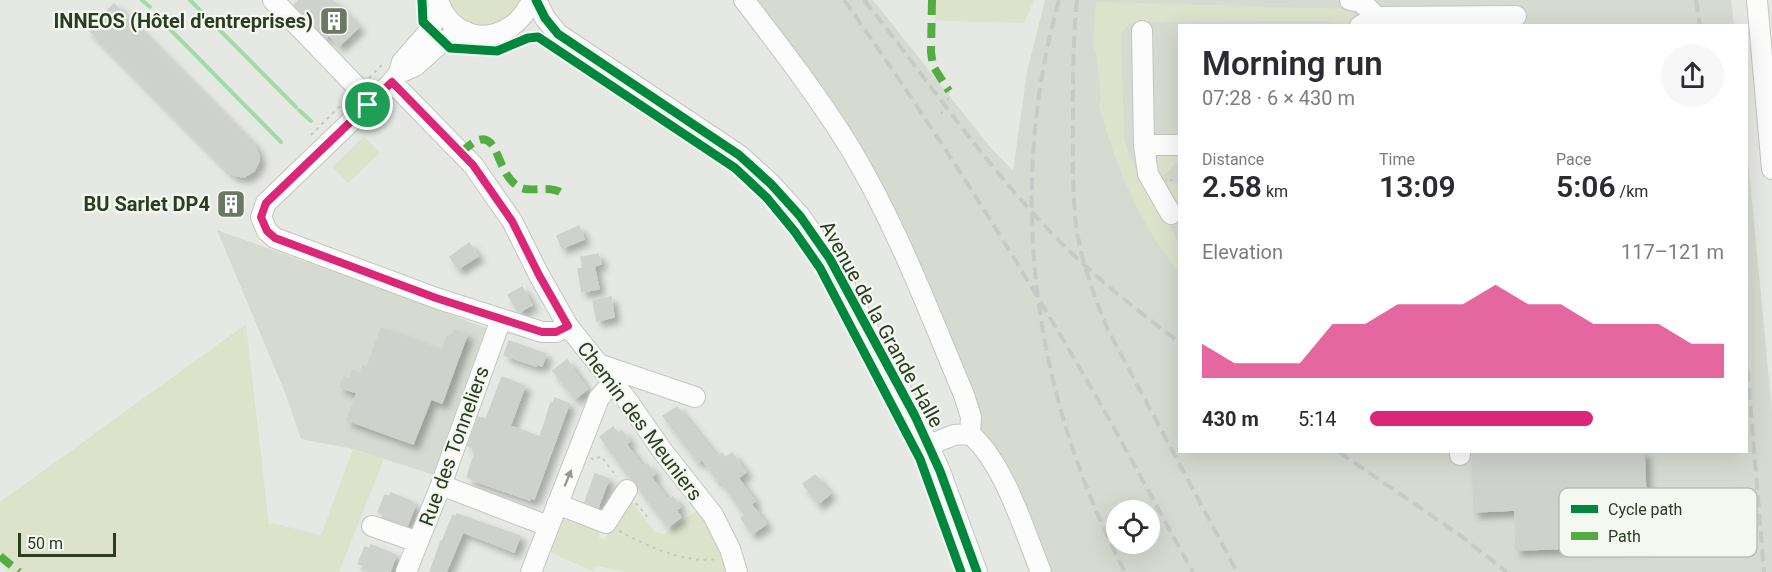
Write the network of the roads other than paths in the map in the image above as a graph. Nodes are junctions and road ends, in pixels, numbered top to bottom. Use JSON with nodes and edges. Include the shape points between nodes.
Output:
{"nodes":[{"id":1,"x":273,"y":0,"type":"edge"},
{"id":2,"x":534,"y":0,"type":"edge"},
{"id":3,"x":744,"y":0,"type":"edge"},
{"id":4,"x":1350,"y":0,"type":"edge"},
{"id":5,"x":1760,"y":1,"type":"edge"},
{"id":6,"x":439,"y":3,"type":"edge"},
{"id":7,"x":1516,"y":14,"type":"edge"},
{"id":8,"x":1368,"y":21,"type":"edge"},
{"id":9,"x":1432,"y":21,"type":"edge"},
{"id":10,"x":510,"y":29,"type":"junction"},
{"id":11,"x":465,"y":31,"type":"junction"},
{"id":12,"x":1142,"y":31,"type":"dead end"},
{"id":13,"x":558,"y":34,"type":"junction"},
{"id":14,"x":395,"y":78,"type":"junction"},
{"id":15,"x":368,"y":105,"type":"junction"},
{"id":16,"x":1144,"y":145,"type":"junction"},
{"id":17,"x":1178,"y":145,"type":"edge"},
{"id":18,"x":1772,"y":169,"type":"edge"},
{"id":19,"x":1176,"y":218,"type":"edge"},
{"id":20,"x":501,"y":319,"type":"junction"},
{"id":21,"x":568,"y":326,"type":"junction"},
{"id":22,"x":598,"y":364,"type":"junction"},
{"id":23,"x":613,"y":382,"type":"junction"},
{"id":24,"x":695,"y":397,"type":"dead end"},
{"id":25,"x":970,"y":434,"type":"junction"},
{"id":26,"x":929,"y":445,"type":"junction"},
{"id":27,"x":441,"y":485,"type":"junction"},
{"id":28,"x":627,"y":490,"type":"dead end"},
{"id":29,"x":557,"y":504,"type":"junction"},
{"id":30,"x":372,"y":526,"type":"dead end"},
{"id":31,"x":548,"y":526,"type":"junction"},
{"id":32,"x":418,"y":542,"type":"junction"},
{"id":33,"x":735,"y":564,"type":"edge"},
{"id":34,"x":406,"y":572,"type":"edge"},
{"id":35,"x":531,"y":572,"type":"edge"},
{"id":36,"x":977,"y":572,"type":"edge"},
{"id":37,"x":1041,"y":572,"type":"edge"}],
"edges":[{"from":1,"to":15,"type":"street","via":[[358,88]]},
{"from":2,"to":10,"type":"street"},
{"from":2,"to":13,"type":"street","name":"Avenue de la Grande Halle"},
{"from":3,"to":25,"type":"street","via":[[833,121],[893,227],[964,396],[971,417]]},
{"from":4,"to":8,"type":"street","via":[[1361,2]]},
{"from":5,"to":18,"type":"street"},
{"from":6,"to":11,"type":"street","via":[[446,16]]},
{"from":6,"to":14,"type":"street","via":[[430,30],[402,62]]},
{"from":7,"to":9,"type":"street"},
{"from":8,"to":9,"type":"street"},
{"from":10,"to":11,"type":"street","name":"Avenue de la Grande Halle","via":[[488,36]]},
{"from":10,"to":13,"type":"street","name":"Avenue de la Grande Halle","via":[[535,28]]},
{"from":11,"to":14,"type":"street","via":[[448,38]]},
{"from":12,"to":16,"type":"street"},
{"from":13,"to":26,"type":"street","name":"Avenue de la Grande Halle","via":[[739,155],[787,200],[830,259]]},
{"from":14,"to":15,"type":"street"},
{"from":14,"to":21,"type":"street","name":"Chemin des Meuniers","via":[[473,165],[512,221]]},
{"from":15,"to":20,"type":"street","via":[[266,203],[261,217],[267,231],[275,238]]},
{"from":16,"to":17,"type":"street"},
{"from":16,"to":19,"type":"street","via":[[1148,174]]},
{"from":20,"to":21,"type":"street","via":[[542,332],[556,332]]},
{"from":20,"to":27,"type":"street","name":"Rue des Tonneliers"},
{"from":21,"to":22,"type":"street","name":"Chemin des Meuniers"},
{"from":22,"to":23,"type":"street","name":"Chemin des Meuniers"},
{"from":22,"to":24,"type":"street"},
{"from":29,"to":23,"type":"street","one_way":true,"via":[[599,398]]},
{"from":23,"to":33,"type":"street","name":"Chemin des Meuniers","via":[[713,515]]},
{"from":25,"to":26,"type":"street","via":[[954,435]]},
{"from":25,"to":37,"type":"street","via":[[983,446],[1009,493]]},
{"from":26,"to":36,"type":"street","name":"Avenue de la Grande Halle"},
{"from":27,"to":31,"type":"street"},
{"from":27,"to":32,"type":"street","name":"Rue des Tonneliers"},
{"from":28,"to":29,"type":"street","via":[[606,523]]},
{"from":29,"to":31,"type":"street"},
{"from":30,"to":32,"type":"street"},
{"from":31,"to":35,"type":"street"},
{"from":32,"to":34,"type":"street","name":"Rue des Tonneliers"}]}
